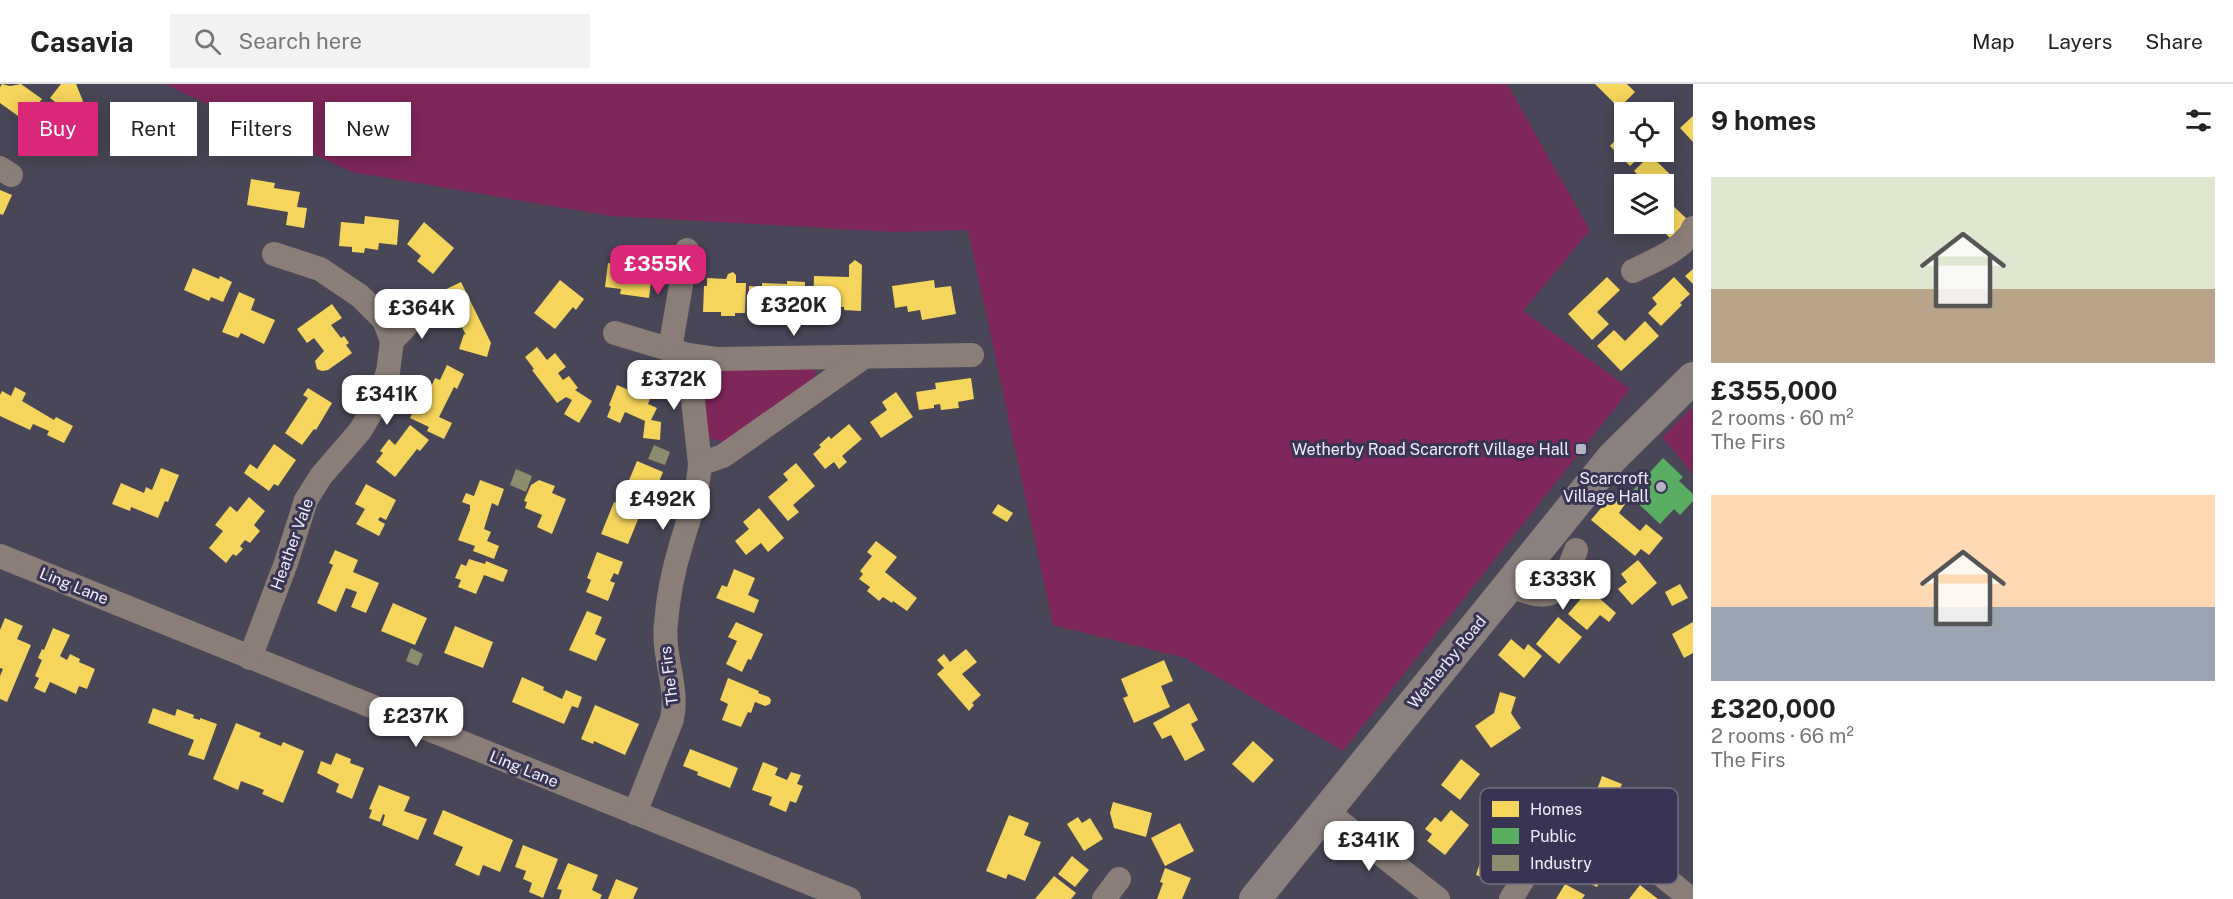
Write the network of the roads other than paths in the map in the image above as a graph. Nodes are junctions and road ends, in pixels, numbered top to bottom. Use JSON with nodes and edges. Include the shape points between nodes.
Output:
{"nodes":[{"id":1,"x":1693,"y":228,"type":"edge"},
{"id":2,"x":687,"y":250,"type":"dead end"},
{"id":3,"x":274,"y":254,"type":"dead end"},
{"id":4,"x":1633,"y":271,"type":"dead end"},
{"id":5,"x":420,"y":310,"type":"dead end"},
{"id":6,"x":615,"y":333,"type":"dead end"},
{"id":7,"x":392,"y":341,"type":"junction"},
{"id":8,"x":679,"y":352,"type":"junction"},
{"id":9,"x":972,"y":355,"type":"dead end"},
{"id":10,"x":864,"y":357,"type":"junction"},
{"id":11,"x":1693,"y":378,"type":"edge"},
{"id":12,"x":700,"y":464,"type":"junction"},
{"id":13,"x":1576,"y":550,"type":"dead end"},
{"id":14,"x":0,"y":556,"type":"edge"},
{"id":15,"x":1509,"y":585,"type":"junction"},
{"id":16,"x":250,"y":658,"type":"junction"},
{"id":17,"x":1326,"y":811,"type":"junction"},
{"id":18,"x":635,"y":813,"type":"junction"},
{"id":19,"x":1119,"y":879,"type":"dead end"},
{"id":20,"x":1519,"y":884,"type":"edge"},
{"id":21,"x":1673,"y":884,"type":"edge"},
{"id":22,"x":849,"y":899,"type":"edge"},
{"id":23,"x":1104,"y":899,"type":"edge"},
{"id":24,"x":1255,"y":899,"type":"edge"},
{"id":25,"x":1438,"y":899,"type":"edge"},
{"id":26,"x":1510,"y":899,"type":"edge"},
{"id":27,"x":1691,"y":899,"type":"edge"}],
"edges":[{"from":1,"to":4,"type":"street","via":[[1667,255]]},
{"from":2,"to":8,"type":"street","name":"The Firs"},
{"from":3,"to":7,"type":"street","via":[[320,269],[360,296],[384,320]]},
{"from":5,"to":7,"type":"street"},
{"from":6,"to":8,"type":"street"},
{"from":7,"to":16,"type":"street","name":"Heather Vale","via":[[388,372],[377,402],[360,431],[321,476],[306,501]]},
{"from":8,"to":10,"type":"street","via":[[716,359]]},
{"from":8,"to":12,"type":"street","name":"The Firs"},
{"from":9,"to":10,"type":"street"},
{"from":10,"to":12,"type":"street","via":[[723,456]]},
{"from":11,"to":15,"type":"main road","name":"Wetherby Road","via":[[1612,458]]},
{"from":12,"to":18,"type":"street","name":"The Firs","via":[[695,501],[673,573],[666,618],[666,656],[675,707]]},
{"from":13,"to":15,"type":"street","via":[[1564,582],[1556,591],[1532,595]]},
{"from":14,"to":16,"type":"street","name":"Ling Lane"},
{"from":15,"to":17,"type":"main road","name":"Wetherby Road"},
{"from":16,"to":18,"type":"street","name":"Ling Lane"},
{"from":17,"to":24,"type":"main road","name":"Wetherby Road"},
{"from":17,"to":25,"type":"street"},
{"from":18,"to":22,"type":"street","name":"Ling Lane"},
{"from":19,"to":23,"type":"street"},
{"from":20,"to":26,"type":"street"},
{"from":21,"to":27,"type":"street"}]}
